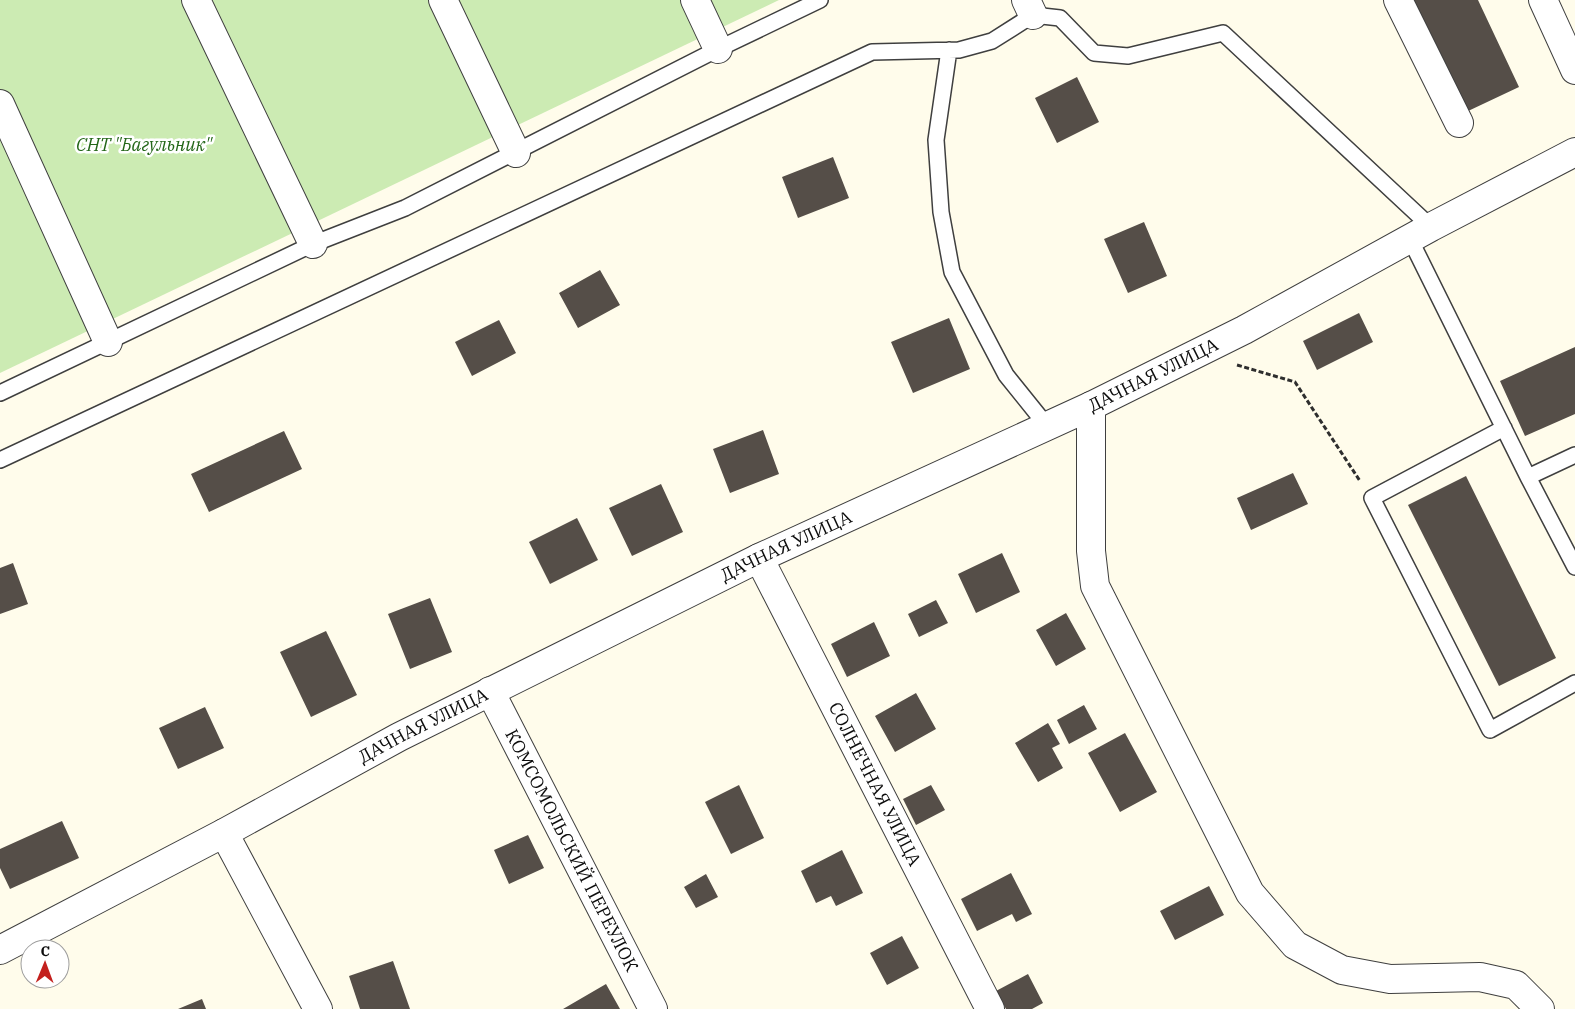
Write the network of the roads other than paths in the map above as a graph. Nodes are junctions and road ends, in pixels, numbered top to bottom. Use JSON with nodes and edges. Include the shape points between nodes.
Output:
{"nodes":[{"id":1,"x":196,"y":0,"type":"edge"},
{"id":2,"x":442,"y":0,"type":"edge"},
{"id":3,"x":695,"y":0,"type":"edge"},
{"id":4,"x":820,"y":0,"type":"edge"},
{"id":5,"x":1398,"y":0,"type":"edge"},
{"id":6,"x":1543,"y":0,"type":"edge"},
{"id":7,"x":1030,"y":8,"type":"edge"},
{"id":8,"x":718,"y":49,"type":"junction"},
{"id":9,"x":949,"y":50,"type":"junction"},
{"id":10,"x":1575,"y":70,"type":"edge"},
{"id":11,"x":0,"y":104,"type":"edge"},
{"id":12,"x":1459,"y":123,"type":"dead end"},
{"id":13,"x":1575,"y":152,"type":"edge"},
{"id":14,"x":516,"y":153,"type":"junction"},
{"id":15,"x":1420,"y":233,"type":"junction"},
{"id":16,"x":313,"y":244,"type":"junction"},
{"id":17,"x":108,"y":342,"type":"junction"},
{"id":18,"x":0,"y":393,"type":"edge"},
{"id":19,"x":1091,"y":406,"type":"junction"},
{"id":20,"x":1047,"y":426,"type":"junction"},
{"id":21,"x":1504,"y":428,"type":"junction"},
{"id":22,"x":1575,"y":455,"type":"edge"},
{"id":23,"x":0,"y":460,"type":"edge"},
{"id":24,"x":1528,"y":477,"type":"junction"},
{"id":25,"x":759,"y":558,"type":"junction"},
{"id":26,"x":1575,"y":567,"type":"edge"},
{"id":27,"x":1575,"y":683,"type":"edge"},
{"id":28,"x":490,"y":692,"type":"junction"},
{"id":29,"x":224,"y":833,"type":"junction"},
{"id":30,"x":0,"y":950,"type":"edge"},
{"id":31,"x":318,"y":1009,"type":"edge"},
{"id":32,"x":653,"y":1009,"type":"edge"},
{"id":33,"x":990,"y":1009,"type":"edge"},
{"id":34,"x":1540,"y":1009,"type":"edge"}],
"edges":[{"from":1,"to":16,"type":"street"},
{"from":2,"to":14,"type":"street"},
{"from":3,"to":8,"type":"street"},
{"from":4,"to":8,"type":"lane"},
{"from":5,"to":12,"type":"street"},
{"from":6,"to":10,"type":"street"},
{"from":7,"to":9,"type":"lane","via":[[992,41]]},
{"from":7,"to":15,"type":"lane","via":[[1060,18],[1094,53],[1128,56],[1223,33]]},
{"from":8,"to":14,"type":"lane"},
{"from":9,"to":20,"type":"lane","via":[[936,140],[941,212],[952,272],[1006,375]]},
{"from":9,"to":23,"type":"lane","via":[[872,52]]},
{"from":11,"to":17,"type":"street"},
{"from":13,"to":15,"type":"street","name":"ДАЧНАЯ УЛИЦА"},
{"from":14,"to":16,"type":"lane","via":[[405,208]]},
{"from":15,"to":19,"type":"street","name":"ДАЧНАЯ УЛИЦА","via":[[1244,330]]},
{"from":15,"to":21,"type":"lane"},
{"from":16,"to":17,"type":"lane"},
{"from":17,"to":18,"type":"lane"},
{"from":19,"to":20,"type":"street","name":"ДАЧНАЯ УЛИЦА"},
{"from":19,"to":34,"type":"street","via":[[1091,550],[1095,586],[1250,893],[1295,945],[1342,970],[1390,979],[1480,977],[1516,985]]},
{"from":20,"to":25,"type":"street","name":"ДАЧНАЯ УЛИЦА"},
{"from":21,"to":24,"type":"lane"},
{"from":21,"to":27,"type":"lane","via":[[1372,498],[1490,730]]},
{"from":22,"to":24,"type":"lane"},
{"from":24,"to":26,"type":"lane"},
{"from":25,"to":28,"type":"street","name":"ДАЧНАЯ УЛИЦА"},
{"from":25,"to":33,"type":"street","name":"СОЛНЕЧНАЯ УЛИЦА"},
{"from":28,"to":29,"type":"street","name":"ДАЧНАЯ УЛИЦА","via":[[399,737]]},
{"from":28,"to":32,"type":"street","name":"КОМСОМОЛЬСКИЙ ПЕРЕУЛОК"},
{"from":29,"to":30,"type":"street","name":"ДАЧНАЯ УЛИЦА"},
{"from":29,"to":31,"type":"street"}]}
